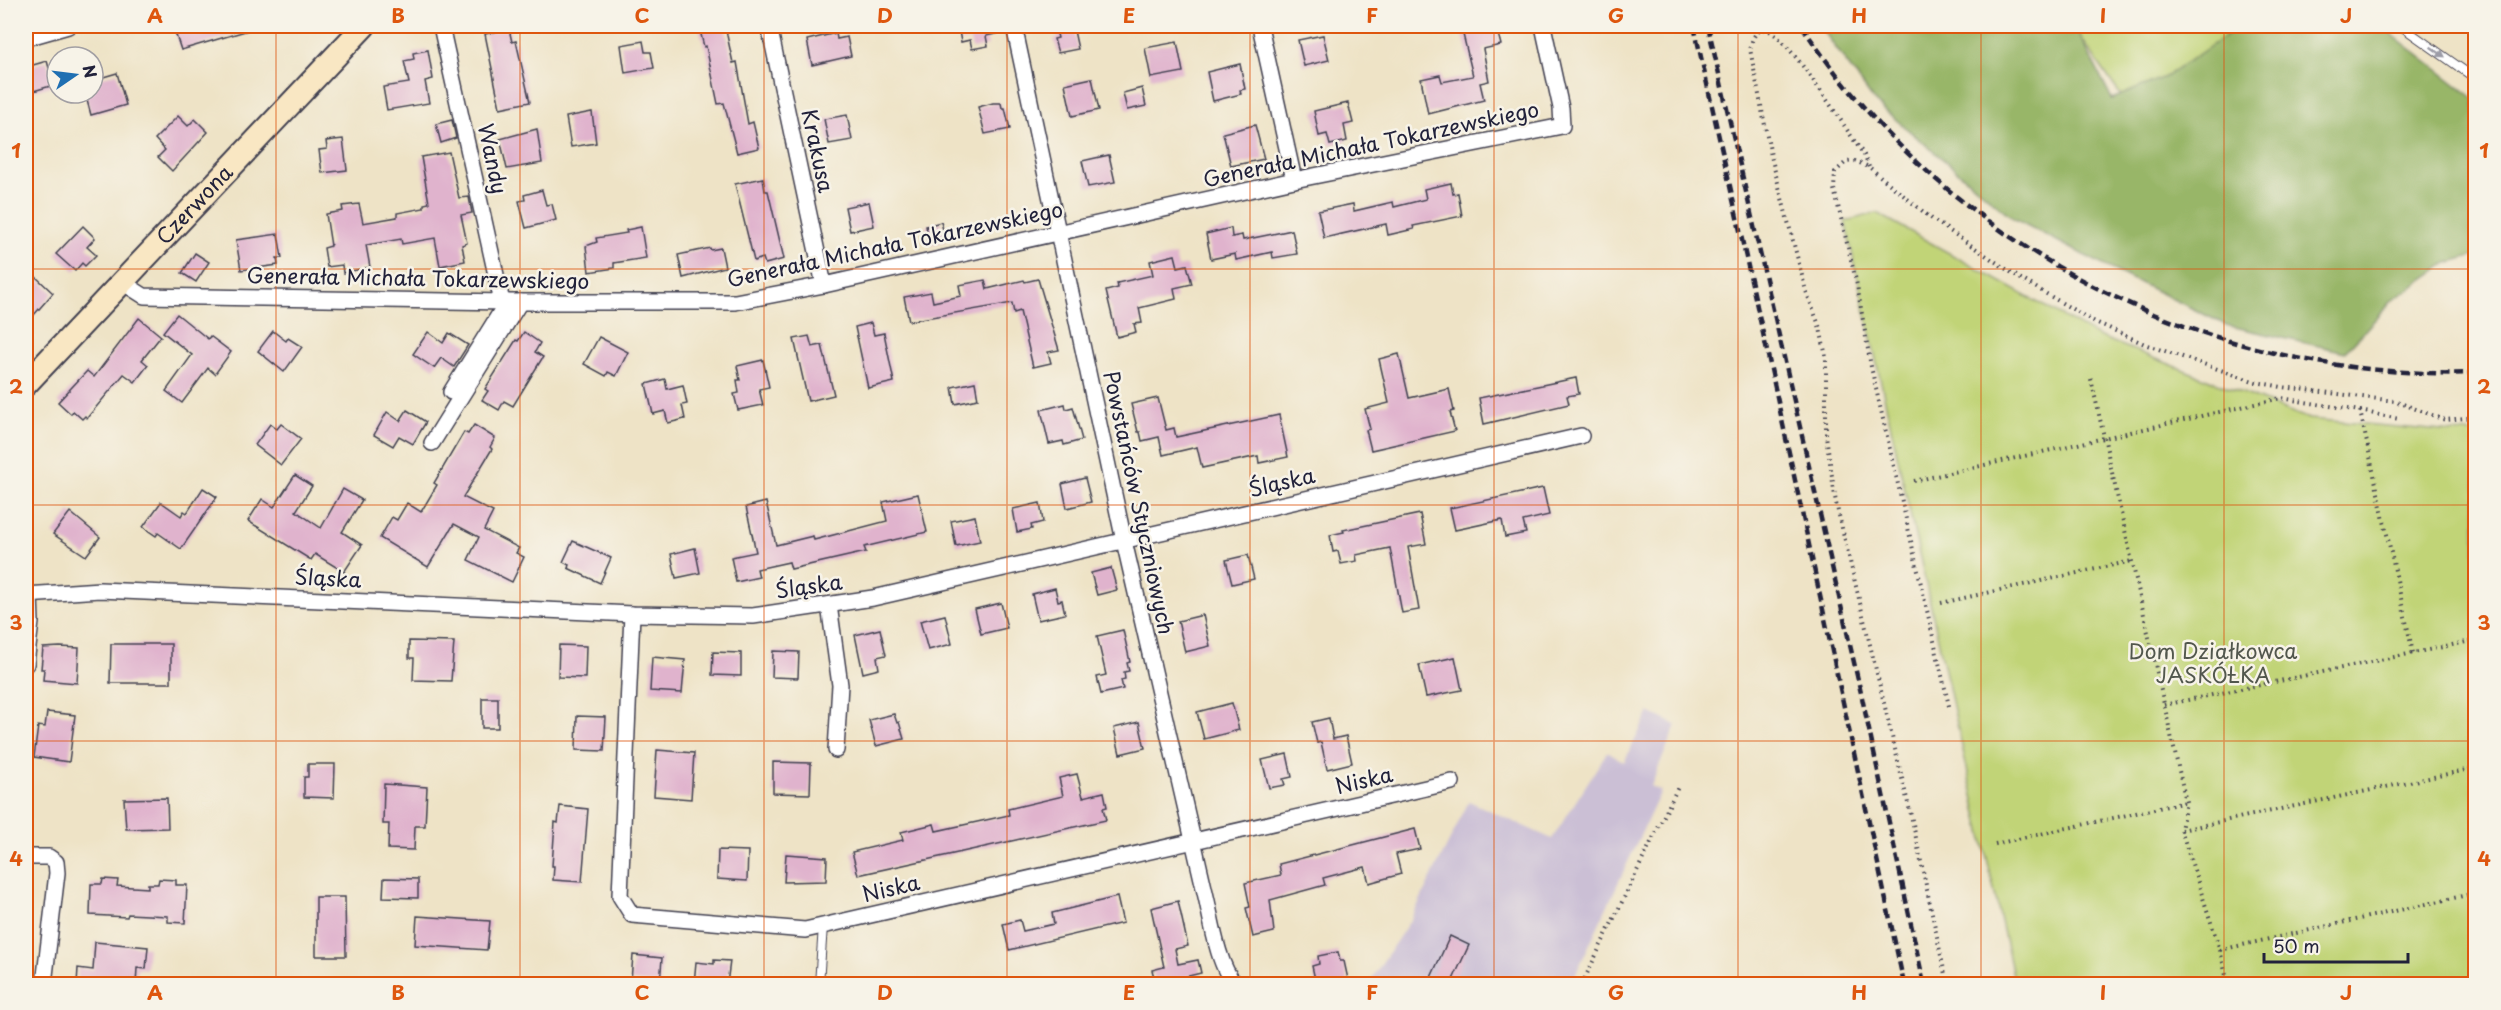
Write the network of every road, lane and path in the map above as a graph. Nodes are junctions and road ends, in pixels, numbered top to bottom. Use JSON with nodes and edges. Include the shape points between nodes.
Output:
{"nodes":[{"id":1,"x":68,"y":26,"type":"edge"},
{"id":2,"x":364,"y":26,"type":"edge"},
{"id":3,"x":441,"y":26,"type":"edge"},
{"id":4,"x":769,"y":26,"type":"edge"},
{"id":5,"x":1014,"y":26,"type":"edge"},
{"id":6,"x":1260,"y":26,"type":"edge"},
{"id":7,"x":1543,"y":26,"type":"edge"},
{"id":8,"x":2401,"y":26,"type":"edge"},
{"id":9,"x":26,"y":38,"type":"edge"},
{"id":10,"x":2475,"y":79,"type":"edge"},
{"id":11,"x":1869,"y":167,"type":"junction"},
{"id":12,"x":1294,"y":180,"type":"junction"},
{"id":13,"x":1059,"y":233,"type":"junction"},
{"id":14,"x":122,"y":282,"type":"junction"},
{"id":15,"x":824,"y":285,"type":"junction"},
{"id":16,"x":510,"y":302,"type":"junction"},
{"id":17,"x":2091,"y":380,"type":"dead end"},
{"id":18,"x":26,"y":384,"type":"edge"},
{"id":19,"x":451,"y":392,"type":"dead end"},
{"id":20,"x":2360,"y":411,"type":"junction"},
{"id":21,"x":2475,"y":417,"type":"edge"},
{"id":22,"x":2399,"y":419,"type":"dead end"},
{"id":23,"x":1581,"y":436,"type":"dead end"},
{"id":24,"x":2105,"y":440,"type":"junction"},
{"id":25,"x":432,"y":443,"type":"dead end"},
{"id":26,"x":1914,"y":481,"type":"dead end"},
{"id":27,"x":1124,"y":541,"type":"junction"},
{"id":28,"x":2132,"y":561,"type":"junction"},
{"id":29,"x":28,"y":594,"type":"edge"},
{"id":30,"x":1941,"y":603,"type":"dead end"},
{"id":31,"x":829,"y":605,"type":"junction"},
{"id":32,"x":632,"y":614,"type":"junction"},
{"id":33,"x":2475,"y":640,"type":"edge"},
{"id":34,"x":2413,"y":653,"type":"junction"},
{"id":35,"x":26,"y":664,"type":"edge"},
{"id":36,"x":2164,"y":705,"type":"junction"},
{"id":37,"x":1949,"y":706,"type":"dead end"},
{"id":38,"x":836,"y":750,"type":"dead end"},
{"id":39,"x":2475,"y":768,"type":"edge"},
{"id":40,"x":1452,"y":782,"type":"dead end"},
{"id":41,"x":1677,"y":787,"type":"dead end"},
{"id":42,"x":2186,"y":802,"type":"junction"},
{"id":43,"x":2181,"y":830,"type":"junction"},
{"id":44,"x":1193,"y":841,"type":"junction"},
{"id":45,"x":1995,"y":844,"type":"dead end"},
{"id":46,"x":26,"y":857,"type":"edge"},
{"id":47,"x":2475,"y":893,"type":"edge"},
{"id":48,"x":823,"y":926,"type":"junction"},
{"id":49,"x":2220,"y":950,"type":"junction"},
{"id":50,"x":44,"y":984,"type":"edge"},
{"id":51,"x":819,"y":984,"type":"edge"},
{"id":52,"x":1235,"y":984,"type":"edge"},
{"id":53,"x":1582,"y":984,"type":"edge"},
{"id":54,"x":1947,"y":984,"type":"edge"},
{"id":55,"x":2228,"y":984,"type":"edge"}],
"edges":[{"from":1,"to":9,"type":"street"},
{"from":2,"to":14,"type":"main road","name":"Czerwona"},
{"from":3,"to":16,"type":"street","name":"Wandy"},
{"from":4,"to":15,"type":"street","name":"Krakusa"},
{"from":5,"to":13,"type":"street","name":"Powstańców Styczniowych"},
{"from":6,"to":12,"type":"street"},
{"from":7,"to":12,"type":"street","name":"Generała Michała Tokarzewskiego","via":[[1562,126]]},
{"from":8,"to":10,"type":"lane","one_way":true},
{"from":11,"to":21,"type":"path","via":[[1932,219],[2021,279],[2091,320],[2147,345],[2265,383],[2395,401],[2445,420]]},
{"from":11,"to":37,"type":"path","via":[[1855,161],[1840,166],[1835,172],[1834,189]]},
{"from":11,"to":54,"type":"path","via":[[1788,46],[1771,32],[1758,32],[1750,49],[1771,156],[1826,357],[1826,436],[1836,503]]},
{"from":12,"to":13,"type":"street","name":"Generała Michała Tokarzewskiego"},
{"from":13,"to":15,"type":"street","name":"Generała Michała Tokarzewskiego"},
{"from":13,"to":27,"type":"street","name":"Powstańców Styczniowych"},
{"from":14,"to":16,"type":"street","name":"Generała Michała Tokarzewskiego","via":[[144,296]]},
{"from":14,"to":18,"type":"main road","name":"Czerwona"},
{"from":15,"to":16,"type":"street","name":"Generała Michała Tokarzewskiego","via":[[735,302]]},
{"from":16,"to":19,"type":"street"},
{"from":16,"to":25,"type":"street"},
{"from":17,"to":24,"type":"path"},
{"from":20,"to":22,"type":"path"},
{"from":20,"to":24,"type":"path","via":[[2281,398]]},
{"from":20,"to":34,"type":"path"},
{"from":23,"to":27,"type":"street","name":"Śląska"},
{"from":24,"to":26,"type":"path"},
{"from":24,"to":28,"type":"path"},
{"from":27,"to":31,"type":"street","name":"Śląska"},
{"from":27,"to":44,"type":"street","name":"Powstańców Styczniowych"},
{"from":28,"to":30,"type":"path"},
{"from":28,"to":36,"type":"path"},
{"from":29,"to":32,"type":"street","name":"Śląska","via":[[111,590]]},
{"from":29,"to":35,"type":"street","via":[[31,622]]},
{"from":31,"to":32,"type":"street","name":"Śląska","via":[[753,616]]},
{"from":31,"to":38,"type":"street","via":[[840,685]]},
{"from":32,"to":48,"type":"street","name":"Niska","via":[[620,896],[632,915],[805,930]]},
{"from":33,"to":34,"type":"path"},
{"from":34,"to":36,"type":"path"},
{"from":36,"to":42,"type":"path"},
{"from":39,"to":43,"type":"path"},
{"from":40,"to":44,"type":"street","name":"Niska"},
{"from":41,"to":53,"type":"path"},
{"from":42,"to":43,"type":"path"},
{"from":42,"to":45,"type":"path"},
{"from":43,"to":49,"type":"path"},
{"from":44,"to":48,"type":"street","name":"Niska"},
{"from":44,"to":52,"type":"street","name":"Powstańców Styczniowych","via":[[1217,943]]},
{"from":46,"to":50,"type":"street","via":[[49,856],[56,862]]},
{"from":47,"to":49,"type":"path"},
{"from":48,"to":51,"type":"lane"},
{"from":49,"to":55,"type":"path"}]}
